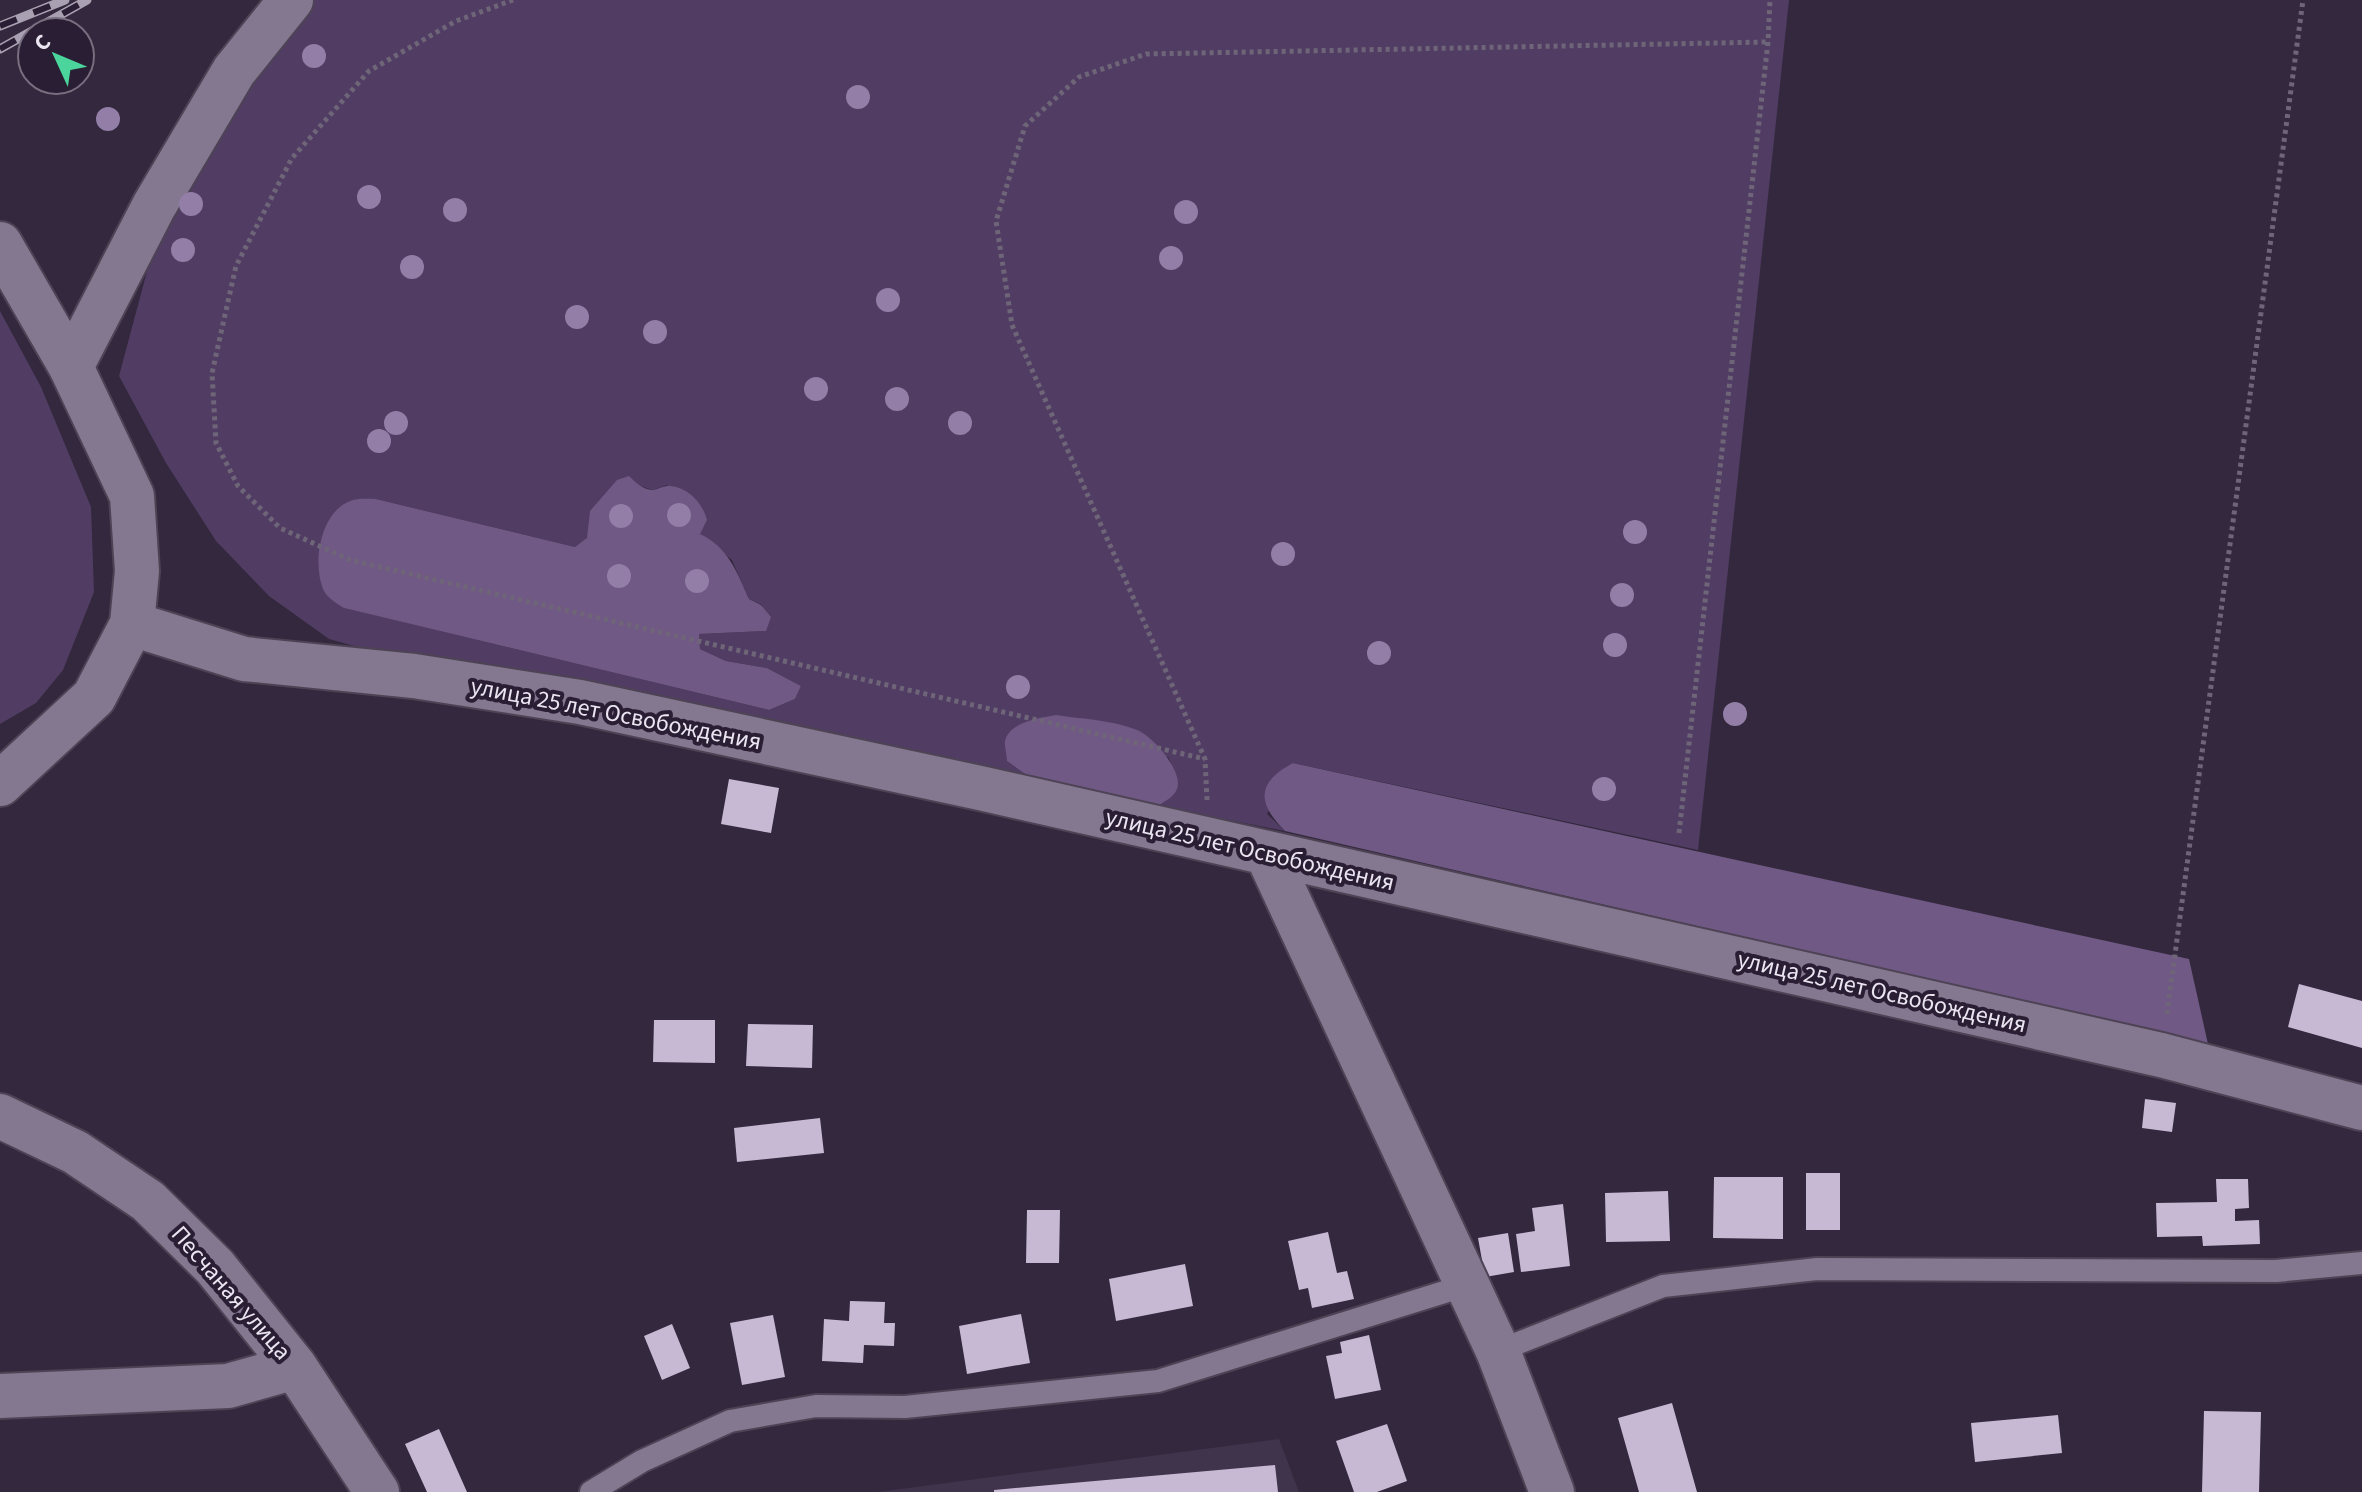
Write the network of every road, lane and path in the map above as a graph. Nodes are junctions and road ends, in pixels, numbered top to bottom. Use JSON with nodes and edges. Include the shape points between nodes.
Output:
{"nodes":[{"id":1,"x":291,"y":0,"type":"edge"},
{"id":2,"x":513,"y":0,"type":"edge"},
{"id":3,"x":1770,"y":0,"type":"edge"},
{"id":4,"x":2303,"y":0,"type":"edge"},
{"id":5,"x":1768,"y":42,"type":"junction"},
{"id":6,"x":0,"y":244,"type":"edge"},
{"id":7,"x":71,"y":367,"type":"junction"},
{"id":8,"x":132,"y":624,"type":"junction"},
{"id":9,"x":1205,"y":759,"type":"junction"},
{"id":10,"x":0,"y":784,"type":"edge"},
{"id":11,"x":1679,"y":833,"type":"dead end"},
{"id":12,"x":1208,"y":841,"type":"junction"},
{"id":13,"x":1267,"y":854,"type":"junction"},
{"id":14,"x":2161,"y":1055,"type":"junction"},
{"id":15,"x":2362,"y":1108,"type":"edge"},
{"id":16,"x":0,"y":1116,"type":"edge"},
{"id":17,"x":2362,"y":1263,"type":"edge"},
{"id":18,"x":1467,"y":1285,"type":"junction"},
{"id":19,"x":1498,"y":1351,"type":"junction"},
{"id":20,"x":295,"y":1367,"type":"junction"},
{"id":21,"x":0,"y":1396,"type":"edge"},
{"id":22,"x":377,"y":1492,"type":"edge"},
{"id":23,"x":591,"y":1492,"type":"edge"},
{"id":24,"x":1552,"y":1492,"type":"edge"}],
"edges":[{"from":1,"to":7,"type":"street","via":[[234,71],[154,206]]},
{"from":2,"to":9,"type":"path","via":[[456,21],[369,71],[292,158],[236,266],[212,373],[216,443],[238,486],[280,528],[350,560]]},
{"from":3,"to":5,"type":"path"},
{"from":4,"to":14,"type":"path"},
{"from":5,"to":9,"type":"path","via":[[1146,54],[1079,77],[1025,126],[996,221],[1012,325]]},
{"from":5,"to":11,"type":"path"},
{"from":6,"to":7,"type":"street"},
{"from":7,"to":8,"type":"street","via":[[132,496],[137,571]]},
{"from":8,"to":10,"type":"street","via":[[94,697]]},
{"from":8,"to":12,"type":"street","name":"улица 25 лет Освобождения","via":[[244,659],[414,676],[580,702]]},
{"from":9,"to":12,"type":"path"},
{"from":12,"to":13,"type":"street","name":"улица 25 лет Освобождения"},
{"from":13,"to":14,"type":"street","name":"улица 25 лет Освобождения"},
{"from":13,"to":18,"type":"street"},
{"from":14,"to":15,"type":"street","name":"улица 25 лет Освобождения"},
{"from":16,"to":20,"type":"street","name":"Песчаная улица","via":[[75,1152],[148,1201],[215,1267]]},
{"from":17,"to":19,"type":"lane","via":[[2276,1271],[1817,1269],[1663,1286]]},
{"from":18,"to":19,"type":"street"},
{"from":18,"to":23,"type":"lane","via":[[1158,1381],[905,1407],[816,1406],[730,1421],[642,1461]]},
{"from":19,"to":24,"type":"street"},
{"from":20,"to":21,"type":"street","via":[[228,1386]]},
{"from":20,"to":22,"type":"street","name":"Песчаная улица"}]}
